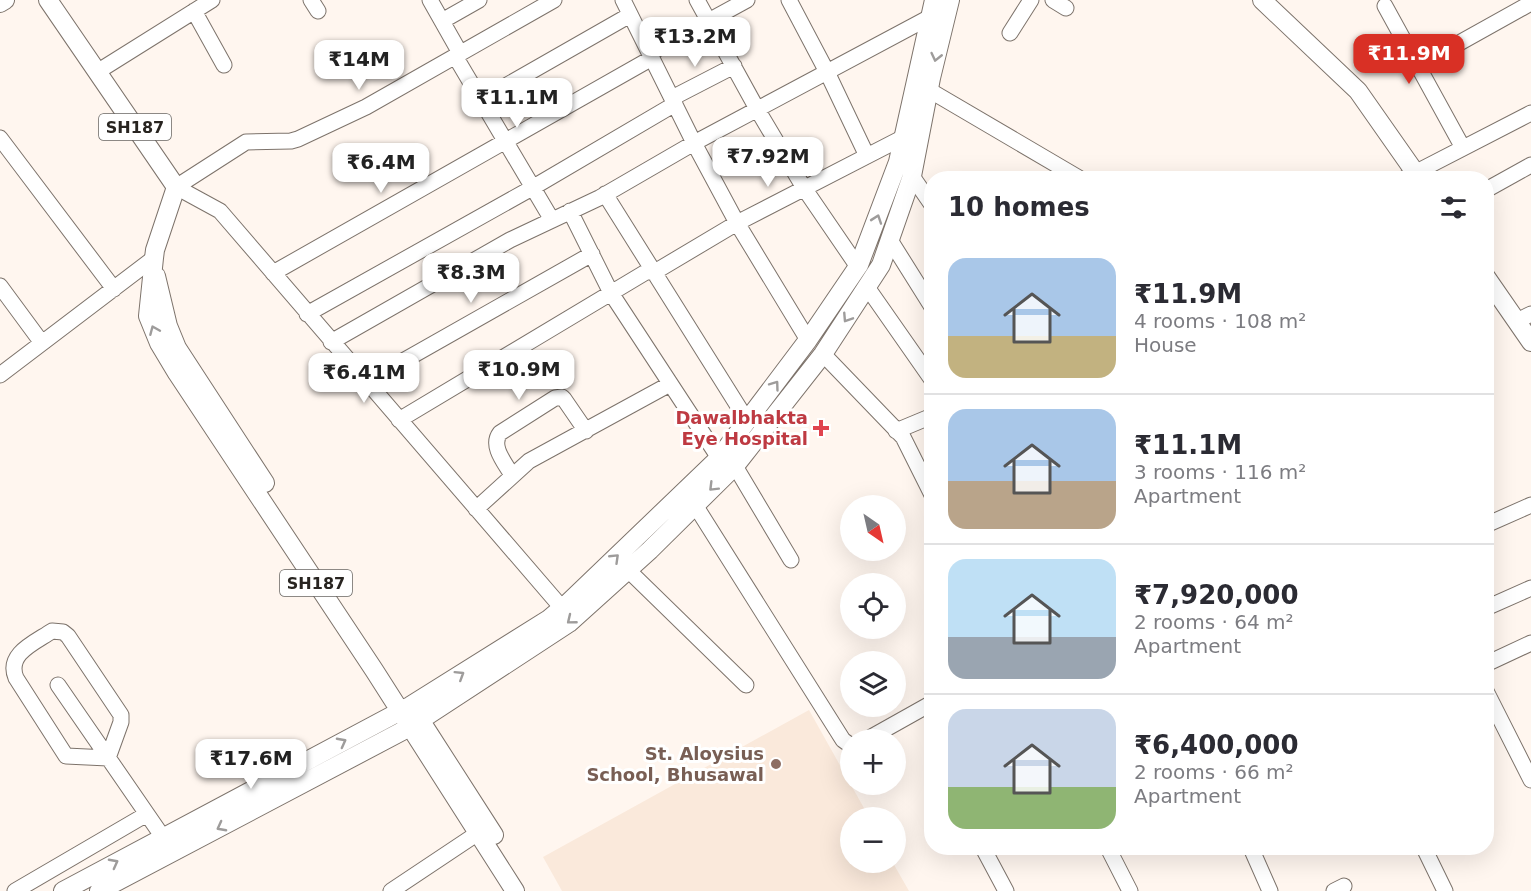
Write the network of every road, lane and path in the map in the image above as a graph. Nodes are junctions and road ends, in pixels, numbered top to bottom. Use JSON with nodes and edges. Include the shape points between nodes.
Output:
{"nodes":[{"id":1,"x":4,"y":0,"type":"edge"},
{"id":2,"x":48,"y":0,"type":"edge"},
{"id":3,"x":212,"y":0,"type":"edge"},
{"id":4,"x":430,"y":0,"type":"edge"},
{"id":5,"x":479,"y":0,"type":"edge"},
{"id":6,"x":554,"y":0,"type":"edge"},
{"id":7,"x":623,"y":0,"type":"edge"},
{"id":8,"x":698,"y":0,"type":"edge"},
{"id":9,"x":747,"y":0,"type":"edge"},
{"id":10,"x":789,"y":0,"type":"edge"},
{"id":11,"x":950,"y":0,"type":"edge"},
{"id":12,"x":1031,"y":0,"type":"edge"},
{"id":13,"x":1053,"y":0,"type":"edge"},
{"id":14,"x":1262,"y":0,"type":"edge"},
{"id":15,"x":0,"y":3,"type":"edge"},
{"id":16,"x":1531,"y":3,"type":"edge"},
{"id":17,"x":1385,"y":6,"type":"dead end"},
{"id":18,"x":932,"y":8,"type":"edge"},
{"id":19,"x":1066,"y":8,"type":"dead end"},
{"id":20,"x":194,"y":11,"type":"junction"},
{"id":21,"x":630,"y":15,"type":"junction"},
{"id":22,"x":442,"y":21,"type":"junction"},
{"id":23,"x":708,"y":21,"type":"junction"},
{"id":24,"x":1010,"y":33,"type":"dead end"},
{"id":25,"x":457,"y":54,"type":"junction"},
{"id":26,"x":651,"y":56,"type":"junction"},
{"id":27,"x":224,"y":65,"type":"dead end"},
{"id":28,"x":734,"y":66,"type":"junction"},
{"id":29,"x":1418,"y":66,"type":"junction"},
{"id":30,"x":97,"y":72,"type":"junction"},
{"id":31,"x":827,"y":72,"type":"junction"},
{"id":32,"x":929,"y":90,"type":"junction"},
{"id":33,"x":481,"y":100,"type":"junction"},
{"id":34,"x":674,"y":101,"type":"junction"},
{"id":35,"x":757,"y":109,"type":"junction"},
{"id":36,"x":1531,"y":113,"type":"edge"},
{"id":37,"x":0,"y":138,"type":"edge"},
{"id":38,"x":902,"y":138,"type":"junction"},
{"id":39,"x":506,"y":142,"type":"junction"},
{"id":40,"x":694,"y":143,"type":"junction"},
{"id":41,"x":1463,"y":148,"type":"junction"},
{"id":42,"x":867,"y":156,"type":"junction"},
{"id":43,"x":1531,"y":165,"type":"edge"},
{"id":44,"x":1067,"y":171,"type":"edge"},
{"id":45,"x":1409,"y":171,"type":"edge"},
{"id":46,"x":1423,"y":171,"type":"edge"},
{"id":47,"x":912,"y":176,"type":"junction"},
{"id":48,"x":1494,"y":186,"type":"edge"},
{"id":49,"x":176,"y":187,"type":"junction"},
{"id":50,"x":532,"y":188,"type":"junction"},
{"id":51,"x":804,"y":188,"type":"junction"},
{"id":52,"x":924,"y":193,"type":"edge"},
{"id":53,"x":605,"y":195,"type":"junction"},
{"id":54,"x":570,"y":211,"type":"junction"},
{"id":55,"x":552,"y":220,"type":"junction"},
{"id":56,"x":737,"y":223,"type":"junction"},
{"id":57,"x":890,"y":240,"type":"junction"},
{"id":58,"x":592,"y":254,"type":"junction"},
{"id":59,"x":154,"y":262,"type":"junction"},
{"id":60,"x":858,"y":267,"type":"junction"},
{"id":61,"x":652,"y":271,"type":"junction"},
{"id":62,"x":273,"y":273,"type":"junction"},
{"id":63,"x":0,"y":286,"type":"edge"},
{"id":64,"x":1494,"y":286,"type":"edge"},
{"id":65,"x":867,"y":287,"type":"junction"},
{"id":66,"x":114,"y":289,"type":"junction"},
{"id":67,"x":612,"y":293,"type":"junction"},
{"id":68,"x":924,"y":295,"type":"edge"},
{"id":69,"x":307,"y":314,"type":"junction"},
{"id":70,"x":1524,"y":318,"type":"edge"},
{"id":71,"x":808,"y":340,"type":"junction"},
{"id":72,"x":331,"y":342,"type":"junction"},
{"id":73,"x":1531,"y":342,"type":"edge"},
{"id":74,"x":42,"y":343,"type":"junction"},
{"id":75,"x":823,"y":354,"type":"junction"},
{"id":76,"x":924,"y":369,"type":"edge"},
{"id":77,"x":0,"y":375,"type":"edge"},
{"id":78,"x":366,"y":382,"type":"junction"},
{"id":79,"x":670,"y":384,"type":"junction"},
{"id":80,"x":399,"y":420,"type":"junction"},
{"id":81,"x":924,"y":420,"type":"edge"},
{"id":82,"x":748,"y":422,"type":"junction"},
{"id":83,"x":586,"y":431,"type":"junction"},
{"id":84,"x":896,"y":431,"type":"junction"},
{"id":85,"x":727,"y":462,"type":"junction"},
{"id":86,"x":512,"y":475,"type":"junction"},
{"id":87,"x":924,"y":479,"type":"edge"},
{"id":88,"x":695,"y":505,"type":"junction"},
{"id":89,"x":1531,"y":505,"type":"edge"},
{"id":90,"x":476,"y":509,"type":"junction"},
{"id":91,"x":1494,"y":521,"type":"edge"},
{"id":92,"x":791,"y":560,"type":"dead end"},
{"id":93,"x":628,"y":570,"type":"junction"},
{"id":94,"x":1531,"y":588,"type":"edge"},
{"id":95,"x":1494,"y":604,"type":"edge"},
{"id":96,"x":562,"y":608,"type":"junction"},
{"id":97,"x":1531,"y":643,"type":"edge"},
{"id":98,"x":1494,"y":660,"type":"edge"},
{"id":99,"x":58,"y":685,"type":"dead end"},
{"id":100,"x":746,"y":685,"type":"dead end"},
{"id":101,"x":1494,"y":705,"type":"edge"},
{"id":102,"x":924,"y":707,"type":"edge"},
{"id":103,"x":410,"y":716,"type":"junction"},
{"id":104,"x":886,"y":729,"type":"edge"},
{"id":105,"x":840,"y":735,"type":"edge"},
{"id":106,"x":1526,"y":756,"type":"edge"},
{"id":107,"x":108,"y":758,"type":"junction"},
{"id":108,"x":1531,"y":780,"type":"edge"},
{"id":109,"x":147,"y":814,"type":"junction"},
{"id":110,"x":478,"y":833,"type":"junction"},
{"id":111,"x":168,"y":844,"type":"junction"},
{"id":112,"x":987,"y":855,"type":"edge"},
{"id":113,"x":1112,"y":855,"type":"edge"},
{"id":114,"x":1254,"y":855,"type":"edge"},
{"id":115,"x":1427,"y":855,"type":"edge"},
{"id":116,"x":15,"y":891,"type":"edge"},
{"id":117,"x":63,"y":891,"type":"edge"},
{"id":118,"x":99,"y":891,"type":"edge"},
{"id":119,"x":391,"y":891,"type":"edge"},
{"id":120,"x":515,"y":891,"type":"edge"},
{"id":121,"x":529,"y":891,"type":"edge"},
{"id":122,"x":1006,"y":891,"type":"edge"},
{"id":123,"x":1130,"y":891,"type":"edge"},
{"id":124,"x":1270,"y":891,"type":"edge"},
{"id":125,"x":1445,"y":891,"type":"edge"}],
"edges":[{"from":1,"to":15,"type":"main road"},
{"from":2,"to":30,"type":"main road","number":"SH187"},
{"from":3,"to":20,"type":"street"},
{"from":4,"to":22,"type":"street"},
{"from":5,"to":22,"type":"street"},
{"from":6,"to":25,"type":"street"},
{"from":7,"to":21,"type":"street"},
{"from":8,"to":23,"type":"street"},
{"from":9,"to":23,"type":"street"},
{"from":10,"to":31,"type":"street"},
{"from":11,"to":32,"type":"main road","one_way":true},
{"from":12,"to":24,"type":"street"},
{"from":13,"to":19,"type":"street"},
{"from":14,"to":45,"type":"main road","via":[[1358,91]]},
{"from":16,"to":29,"type":"street"},
{"from":17,"to":29,"type":"street"},
{"from":18,"to":31,"type":"street"},
{"from":18,"to":38,"type":"main road"},
{"from":20,"to":27,"type":"street"},
{"from":20,"to":30,"type":"street"},
{"from":21,"to":26,"type":"street"},
{"from":21,"to":33,"type":"street"},
{"from":22,"to":25,"type":"street"},
{"from":23,"to":26,"type":"street"},
{"from":23,"to":28,"type":"street"},
{"from":25,"to":33,"type":"street"},
{"from":25,"to":49,"type":"street","via":[[366,107],[298,139],[241,144]]},
{"from":26,"to":34,"type":"street"},
{"from":26,"to":39,"type":"street"},
{"from":28,"to":34,"type":"street"},
{"from":28,"to":35,"type":"street"},
{"from":29,"to":41,"type":"street"},
{"from":30,"to":49,"type":"main road","number":"SH187"},
{"from":31,"to":35,"type":"street"},
{"from":31,"to":42,"type":"street"},
{"from":32,"to":44,"type":"street"},
{"from":32,"to":47,"type":"main road"},
{"from":33,"to":39,"type":"street"},
{"from":34,"to":40,"type":"street"},
{"from":34,"to":50,"type":"street"},
{"from":35,"to":40,"type":"street"},
{"from":35,"to":51,"type":"street"},
{"from":36,"to":41,"type":"street"},
{"from":37,"to":66,"type":"street"},
{"from":38,"to":42,"type":"street"},
{"from":60,"to":38,"type":"main road","one_way":true,"via":[[897,162]]},
{"from":39,"to":50,"type":"street"},
{"from":39,"to":62,"type":"street"},
{"from":40,"to":53,"type":"street"},
{"from":40,"to":56,"type":"street"},
{"from":41,"to":46,"type":"street"},
{"from":42,"to":51,"type":"street"},
{"from":43,"to":48,"type":"street"},
{"from":47,"to":52,"type":"street"},
{"from":47,"to":57,"type":"main road"},
{"from":49,"to":59,"type":"main road"},
{"from":49,"to":62,"type":"street","via":[[220,211]]},
{"from":50,"to":55,"type":"street"},
{"from":50,"to":69,"type":"street"},
{"from":51,"to":56,"type":"street"},
{"from":51,"to":60,"type":"street"},
{"from":53,"to":54,"type":"street"},
{"from":53,"to":61,"type":"street"},
{"from":54,"to":55,"type":"street"},
{"from":54,"to":58,"type":"street"},
{"from":55,"to":72,"type":"street"},
{"from":56,"to":61,"type":"street"},
{"from":56,"to":71,"type":"street"},
{"from":57,"to":65,"type":"main road"},
{"from":57,"to":68,"type":"street"},
{"from":58,"to":67,"type":"street"},
{"from":58,"to":78,"type":"street"},
{"from":59,"to":66,"type":"street"},
{"from":59,"to":103,"type":"main road","number":"SH187","via":[[183,370]]},
{"from":60,"to":71,"type":"main road"},
{"from":61,"to":67,"type":"street"},
{"from":61,"to":82,"type":"street"},
{"from":62,"to":69,"type":"street"},
{"from":63,"to":74,"type":"street"},
{"from":64,"to":70,"type":"main road"},
{"from":65,"to":75,"type":"main road","one_way":true},
{"from":65,"to":76,"type":"street"},
{"from":66,"to":74,"type":"street"},
{"from":67,"to":79,"type":"street"},
{"from":67,"to":80,"type":"street"},
{"from":69,"to":72,"type":"street"},
{"from":70,"to":73,"type":"main road"},
{"from":82,"to":71,"type":"main road","one_way":true},
{"from":72,"to":78,"type":"street"},
{"from":74,"to":77,"type":"street"},
{"from":75,"to":84,"type":"street"},
{"from":75,"to":85,"type":"main road"},
{"from":78,"to":80,"type":"street"},
{"from":79,"to":83,"type":"street"},
{"from":79,"to":85,"type":"street"},
{"from":80,"to":90,"type":"street"},
{"from":81,"to":84,"type":"street"},
{"from":82,"to":85,"type":"main road"},
{"from":83,"to":86,"type":"street","via":[[529,461]]},
{"from":83,"to":86,"type":"street","via":[[564,399],[555,398],[497,437],[497,447]]},
{"from":84,"to":87,"type":"street","via":[[903,437]]},
{"from":85,"to":88,"type":"main road","one_way":true},
{"from":85,"to":92,"type":"street"},
{"from":96,"to":85,"type":"main road","one_way":true},
{"from":86,"to":90,"type":"street"},
{"from":88,"to":93,"type":"main road"},
{"from":88,"to":105,"type":"street"},
{"from":89,"to":91,"type":"street"},
{"from":90,"to":96,"type":"street"},
{"from":93,"to":100,"type":"street"},
{"from":93,"to":103,"type":"main road","one_way":true,"via":[[569,622]]},
{"from":94,"to":95,"type":"street"},
{"from":103,"to":96,"type":"main road","one_way":true},
{"from":97,"to":98,"type":"street"},
{"from":99,"to":107,"type":"street"},
{"from":101,"to":106,"type":"street"},
{"from":102,"to":104,"type":"street"},
{"from":103,"to":110,"type":"main road","number":"SH187"},
{"from":103,"to":111,"type":"main road"},
{"from":103,"to":121,"type":"main road","number":"SH187"},
{"from":106,"to":108,"type":"street"},
{"from":107,"to":107,"type":"street","via":[[121,715],[68,636],[51,631],[17,656],[12,666],[16,678],[63,753],[71,758]]},
{"from":107,"to":109,"type":"street"},
{"from":109,"to":111,"type":"street"},
{"from":109,"to":116,"type":"street"},
{"from":110,"to":119,"type":"street"},
{"from":110,"to":120,"type":"main road","number":"SH187"},
{"from":117,"to":111,"type":"main road","one_way":true},
{"from":111,"to":118,"type":"main road"},
{"from":112,"to":122,"type":"street"},
{"from":113,"to":123,"type":"street"},
{"from":114,"to":124,"type":"street"},
{"from":115,"to":125,"type":"street"}]}
